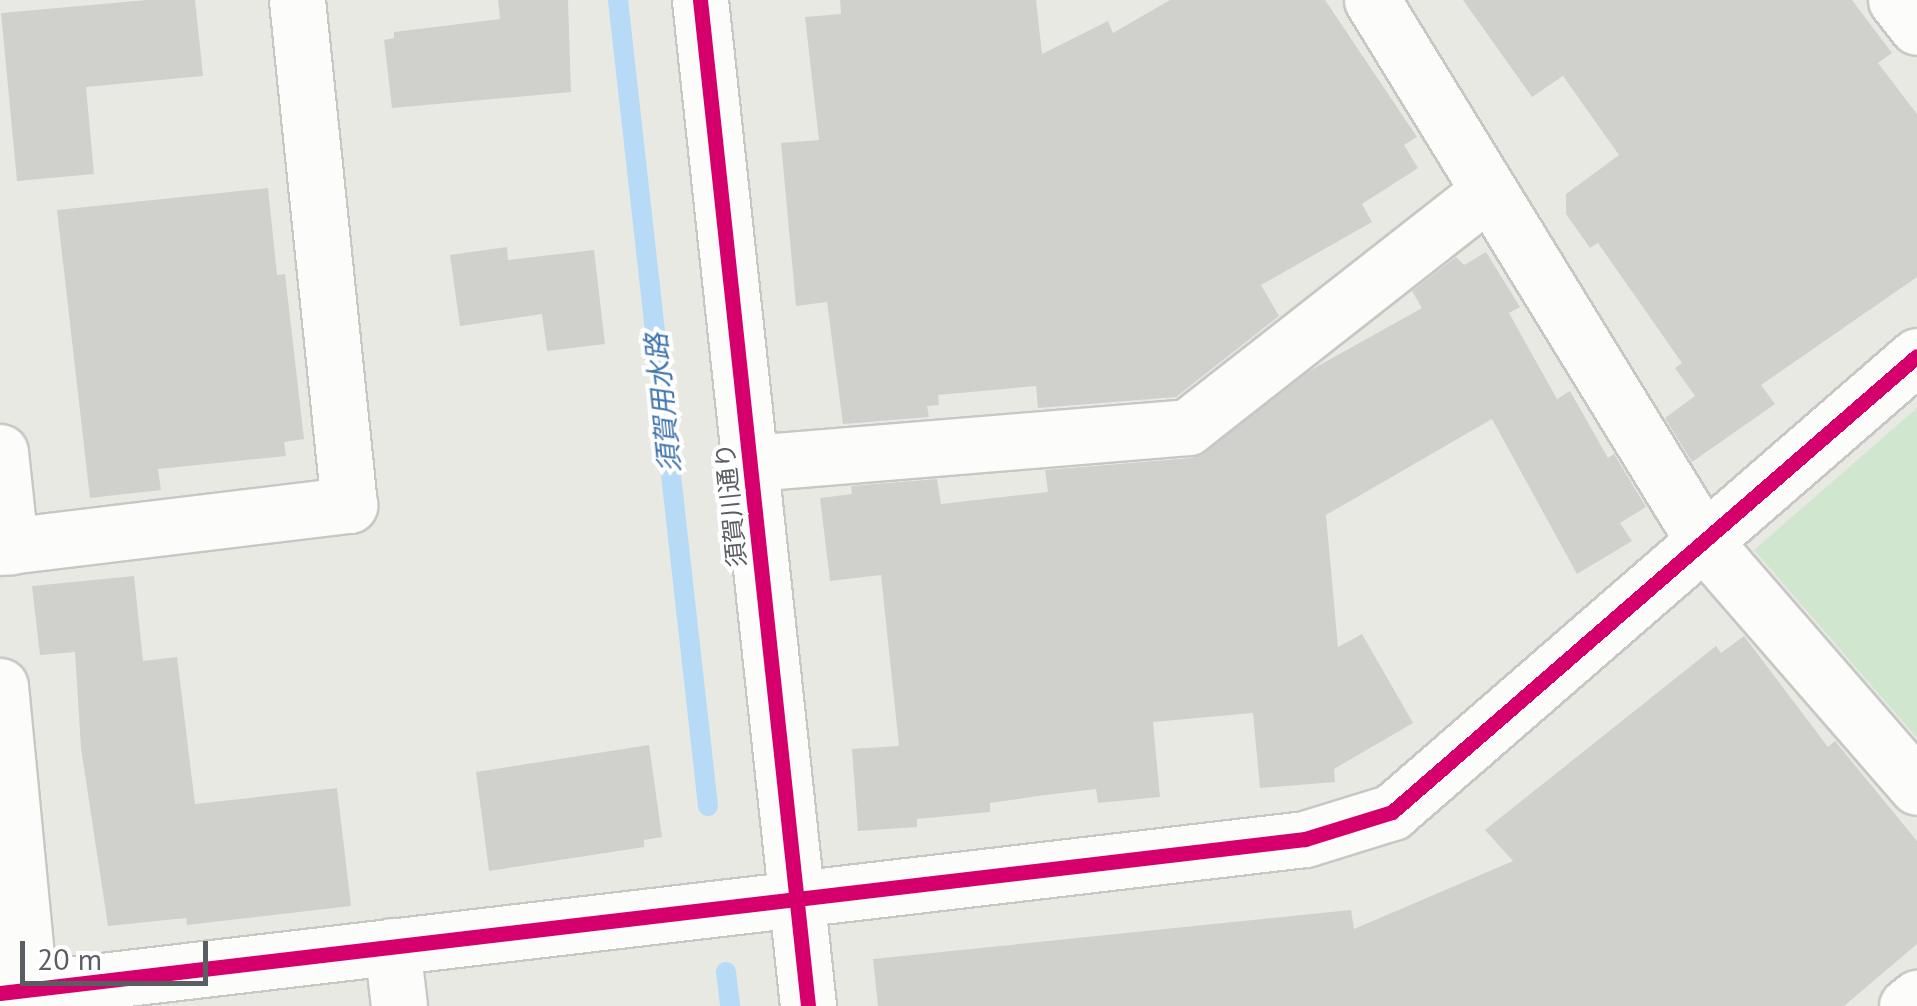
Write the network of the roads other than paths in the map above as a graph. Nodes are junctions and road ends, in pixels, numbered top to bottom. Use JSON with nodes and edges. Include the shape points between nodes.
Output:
{"nodes":[{"id":1,"x":297,"y":0,"type":"edge"},
{"id":2,"x":700,"y":0,"type":"edge"},
{"id":3,"x":1372,"y":0,"type":"edge"},
{"id":4,"x":1896,"y":0,"type":"edge"},
{"id":5,"x":1917,"y":27,"type":"edge"},
{"id":6,"x":1488,"y":192,"type":"junction"},
{"id":7,"x":1917,"y":356,"type":"edge"},
{"id":8,"x":0,"y":452,"type":"edge"},
{"id":9,"x":752,"y":463,"type":"junction"},
{"id":10,"x":1706,"y":543,"type":"junction"},
{"id":11,"x":5,"y":547,"type":"edge"},
{"id":12,"x":0,"y":686,"type":"edge"},
{"id":13,"x":1917,"y":787,"type":"edge"},
{"id":14,"x":796,"y":895,"type":"junction"},
{"id":15,"x":392,"y":946,"type":"junction"},
{"id":16,"x":43,"y":993,"type":"edge"},
{"id":17,"x":1917,"y":998,"type":"edge"},
{"id":18,"x":399,"y":1006,"type":"edge"},
{"id":19,"x":808,"y":1006,"type":"edge"},
{"id":20,"x":1908,"y":1006,"type":"edge"}],
"edges":[{"from":1,"to":11,"type":"street","via":[[349,505]]},
{"from":2,"to":9,"type":"street","name":"須賀川通り"},
{"from":3,"to":6,"type":"street"},
{"from":4,"to":5,"type":"street"},
{"from":6,"to":9,"type":"street","via":[[1188,426]]},
{"from":6,"to":10,"type":"street"},
{"from":7,"to":10,"type":"street"},
{"from":8,"to":11,"type":"street"},
{"from":9,"to":14,"type":"street","name":"須賀川通り"},
{"from":10,"to":13,"type":"street"},
{"from":10,"to":14,"type":"street","via":[[1392,812],[1306,840]]},
{"from":12,"to":16,"type":"street"},
{"from":14,"to":15,"type":"street"},
{"from":14,"to":19,"type":"street","name":"須賀川通り"},
{"from":15,"to":16,"type":"street"},
{"from":15,"to":18,"type":"street"},
{"from":17,"to":20,"type":"street"}]}
